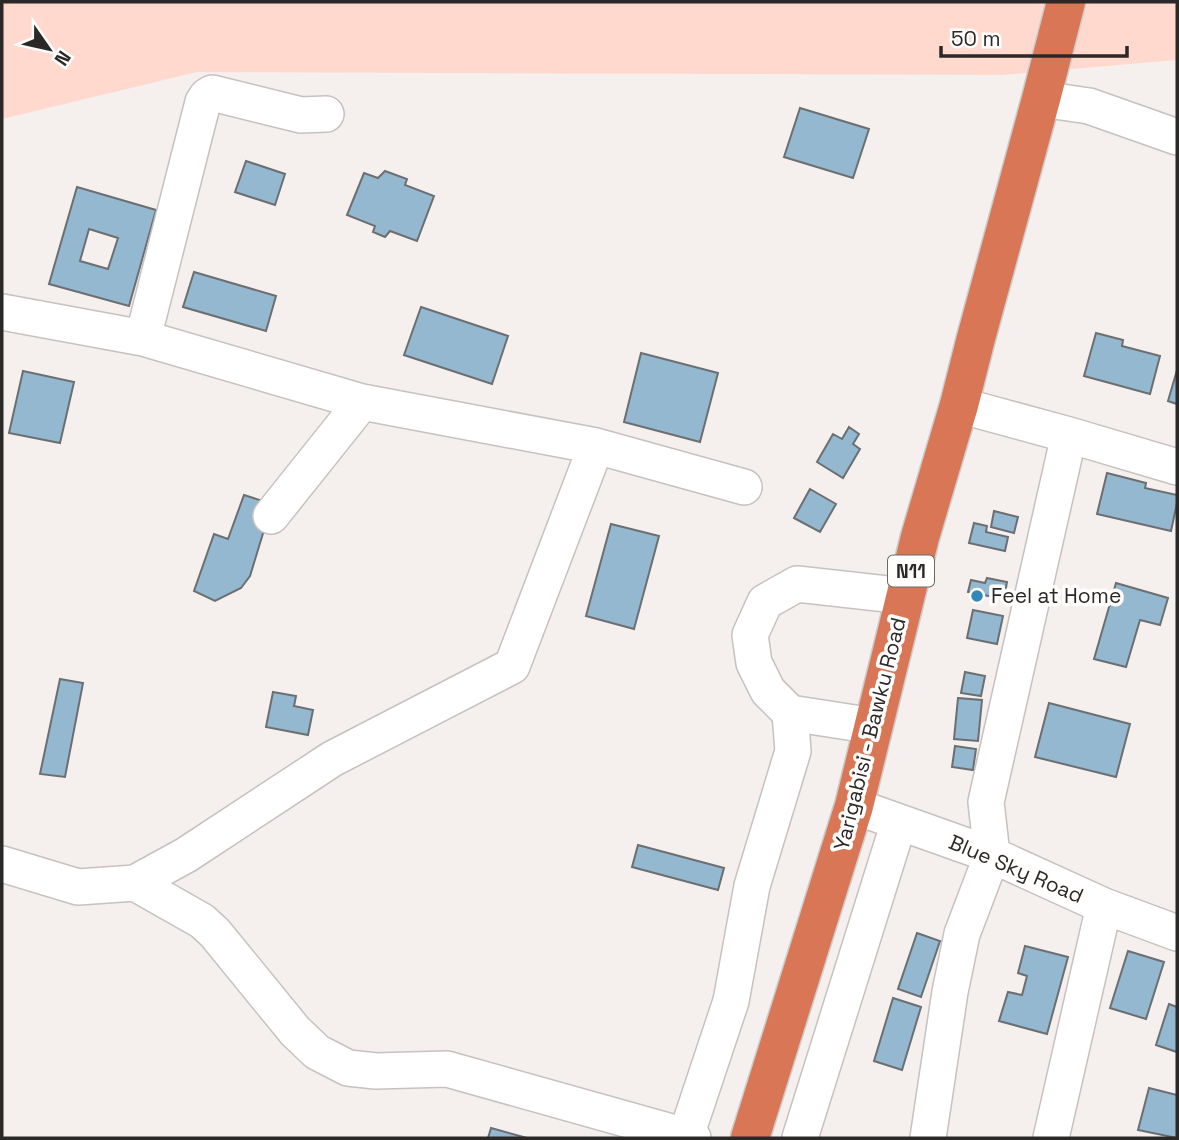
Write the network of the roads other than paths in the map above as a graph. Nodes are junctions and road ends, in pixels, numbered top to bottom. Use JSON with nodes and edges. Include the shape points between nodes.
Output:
{"nodes":[{"id":1,"x":1066,"y":2,"type":"edge"},
{"id":2,"x":1041,"y":99,"type":"junction"},
{"id":3,"x":326,"y":114,"type":"dead end"},
{"id":4,"x":1177,"y":138,"type":"edge"},
{"id":5,"x":2,"y":312,"type":"edge"},
{"id":6,"x":143,"y":338,"type":"junction"},
{"id":7,"x":362,"y":402,"type":"junction"},
{"id":8,"x":959,"y":405,"type":"junction"},
{"id":9,"x":1069,"y":435,"type":"junction"},
{"id":10,"x":596,"y":446,"type":"junction"},
{"id":11,"x":1177,"y":467,"type":"edge"},
{"id":12,"x":744,"y":487,"type":"dead end"},
{"id":13,"x":271,"y":516,"type":"dead end"},
{"id":14,"x":905,"y":596,"type":"junction"},
{"id":15,"x":790,"y":713,"type":"junction"},
{"id":16,"x":874,"y":726,"type":"junction"},
{"id":17,"x":854,"y":806,"type":"junction"},
{"id":18,"x":899,"y":822,"type":"junction"},
{"id":19,"x":992,"y":855,"type":"junction"},
{"id":20,"x":2,"y":864,"type":"edge"},
{"id":21,"x":135,"y":883,"type":"junction"},
{"id":22,"x":1104,"y":906,"type":"junction"},
{"id":23,"x":1177,"y":933,"type":"edge"},
{"id":24,"x":689,"y":1137,"type":"edge"},
{"id":25,"x":750,"y":1138,"type":"edge"},
{"id":26,"x":800,"y":1138,"type":"edge"},
{"id":27,"x":928,"y":1138,"type":"edge"},
{"id":28,"x":1051,"y":1138,"type":"edge"}],
"edges":[{"from":1,"to":2,"type":"highway","name":"Yarigabisi - Bawku Road","number":"N11"},
{"from":2,"to":4,"type":"street","via":[[1090,106]]},
{"from":2,"to":8,"type":"highway","name":"Yarigabisi - Bawku Road","number":"N11"},
{"from":3,"to":6,"type":"street","via":[[301,115],[212,93],[207,96]]},
{"from":5,"to":6,"type":"street"},
{"from":6,"to":7,"type":"street"},
{"from":7,"to":10,"type":"street"},
{"from":7,"to":13,"type":"street"},
{"from":8,"to":9,"type":"street"},
{"from":8,"to":14,"type":"highway","name":"Yarigabisi - Bawku Road","number":"N11"},
{"from":9,"to":11,"type":"street"},
{"from":9,"to":19,"type":"street","via":[[986,802]]},
{"from":10,"to":12,"type":"street"},
{"from":10,"to":21,"type":"street","via":[[512,666],[332,759]]},
{"from":14,"to":15,"type":"street","via":[[797,584],[765,602],[750,635],[754,663],[768,691]]},
{"from":14,"to":16,"type":"highway","name":"Yarigabisi - Bawku Road","number":"N11"},
{"from":15,"to":16,"type":"street"},
{"from":15,"to":24,"type":"street","via":[[793,751],[752,886],[731,1001]]},
{"from":16,"to":17,"type":"highway","name":"Yarigabisi - Bawku Road","number":"N11"},
{"from":17,"to":18,"type":"street","name":"Blue Sky Road"},
{"from":17,"to":25,"type":"highway","name":"Yarigabisi - Bawku Road","number":"N11"},
{"from":18,"to":19,"type":"street","name":"Blue Sky Road"},
{"from":18,"to":26,"type":"street"},
{"from":19,"to":22,"type":"street","name":"Blue Sky Road"},
{"from":19,"to":27,"type":"street","via":[[962,934]]},
{"from":20,"to":21,"type":"street","via":[[78,887]]},
{"from":21,"to":24,"type":"street","via":[[202,921],[295,1031],[317,1052],[348,1068],[447,1069]]},
{"from":22,"to":23,"type":"street","name":"Blue Sky Road"},
{"from":22,"to":28,"type":"street"}]}
